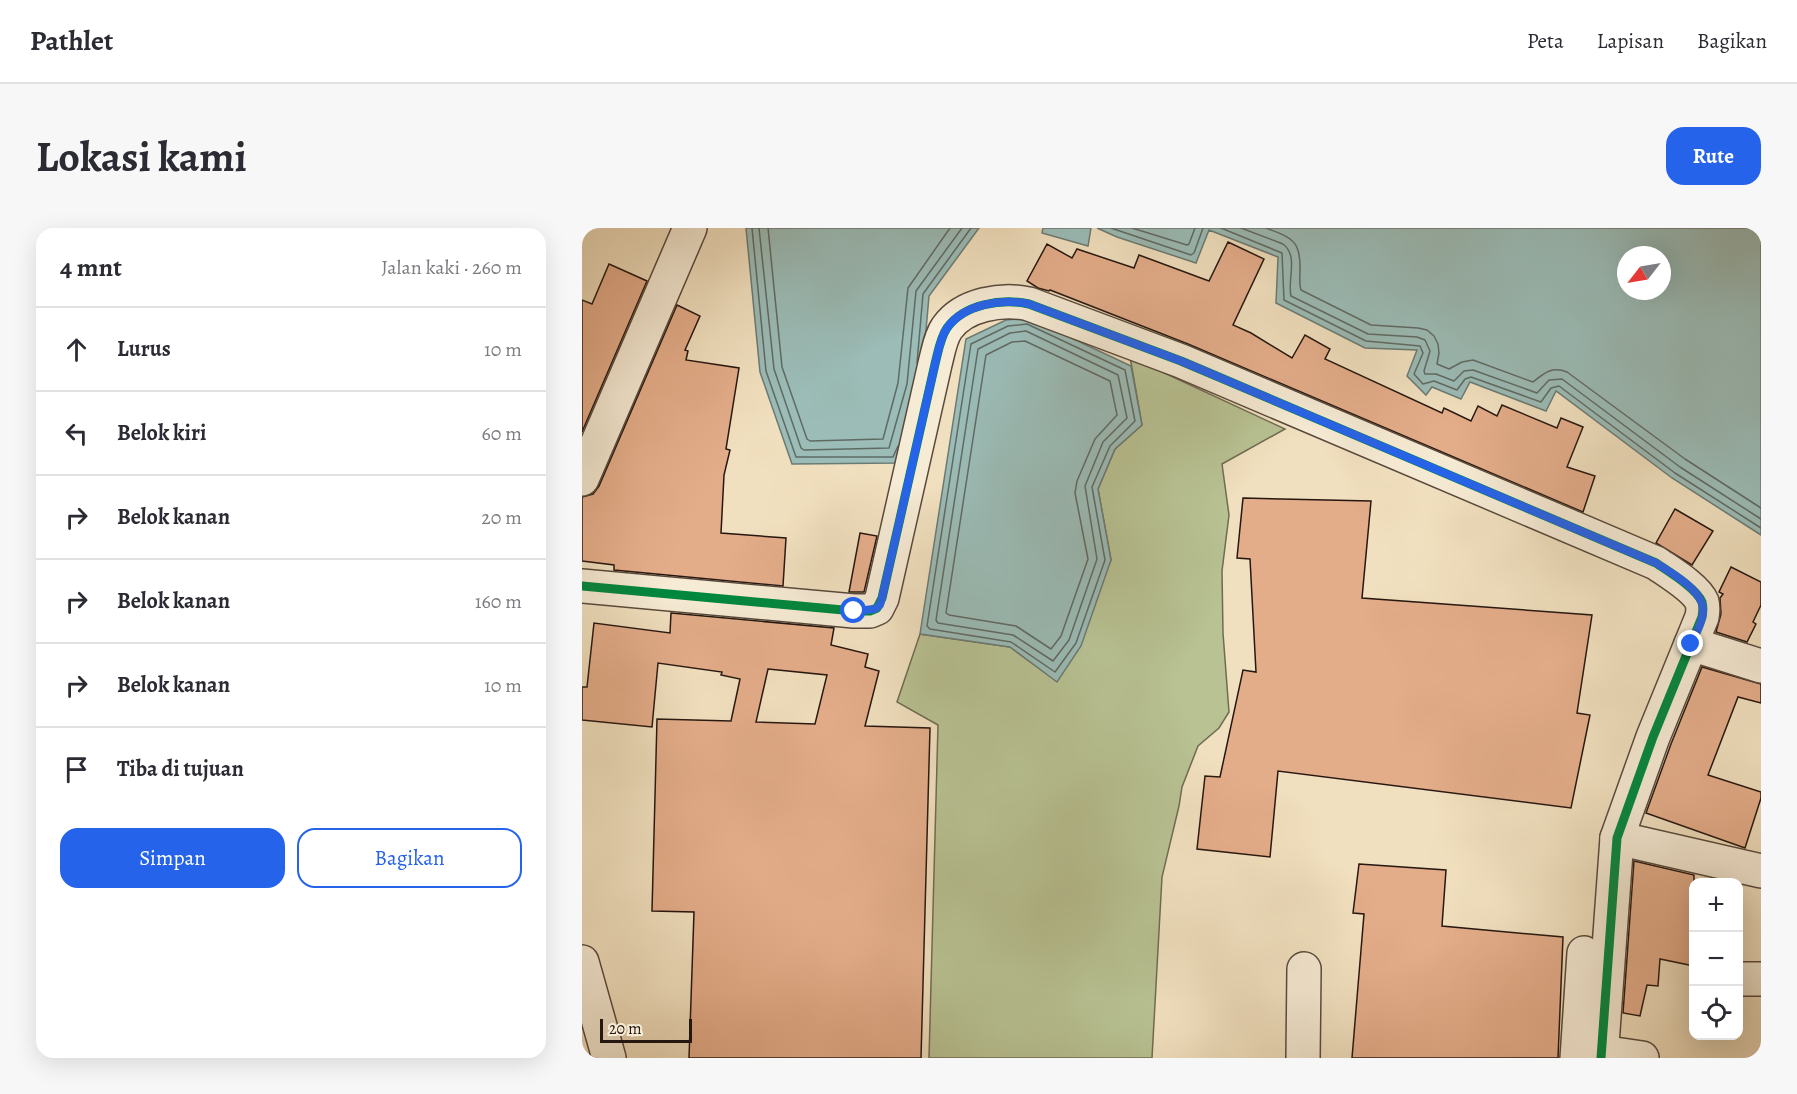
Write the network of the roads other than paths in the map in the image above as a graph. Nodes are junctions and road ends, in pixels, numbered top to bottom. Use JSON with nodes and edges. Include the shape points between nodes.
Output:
{"nodes":[{"id":1,"x":690,"y":228,"type":"edge"},
{"id":2,"x":582,"y":479,"type":"edge"},
{"id":3,"x":582,"y":586,"type":"edge"},
{"id":4,"x":1691,"y":644,"type":"junction"},
{"id":5,"x":1761,"y":666,"type":"edge"},
{"id":6,"x":1617,"y":838,"type":"junction"},
{"id":7,"x":1761,"y":871,"type":"edge"},
{"id":8,"x":1584,"y":953,"type":"dead end"},
{"id":9,"x":582,"y":962,"type":"edge"},
{"id":10,"x":1304,"y":969,"type":"dead end"},
{"id":11,"x":1743,"y":979,"type":"edge"},
{"id":12,"x":1761,"y":979,"type":"edge"},
{"id":13,"x":1593,"y":1056,"type":"edge"},
{"id":14,"x":609,"y":1058,"type":"edge"},
{"id":15,"x":1303,"y":1058,"type":"edge"},
{"id":16,"x":1642,"y":1058,"type":"edge"}],
"edges":[{"from":1,"to":2,"type":"street"},
{"from":3,"to":4,"type":"street","via":[[854,611],[876,609],[882,598],[944,333],[955,318],[971,309],[1017,301],[1181,361],[1656,563],[1702,602],[1702,616]]},
{"from":4,"to":5,"type":"street"},
{"from":4,"to":6,"type":"street"},
{"from":6,"to":7,"type":"street"},
{"from":6,"to":13,"type":"street"},
{"from":8,"to":13,"type":"street"},
{"from":9,"to":14,"type":"street"},
{"from":10,"to":15,"type":"street"},
{"from":11,"to":12,"type":"street"},
{"from":13,"to":16,"type":"street"}]}
